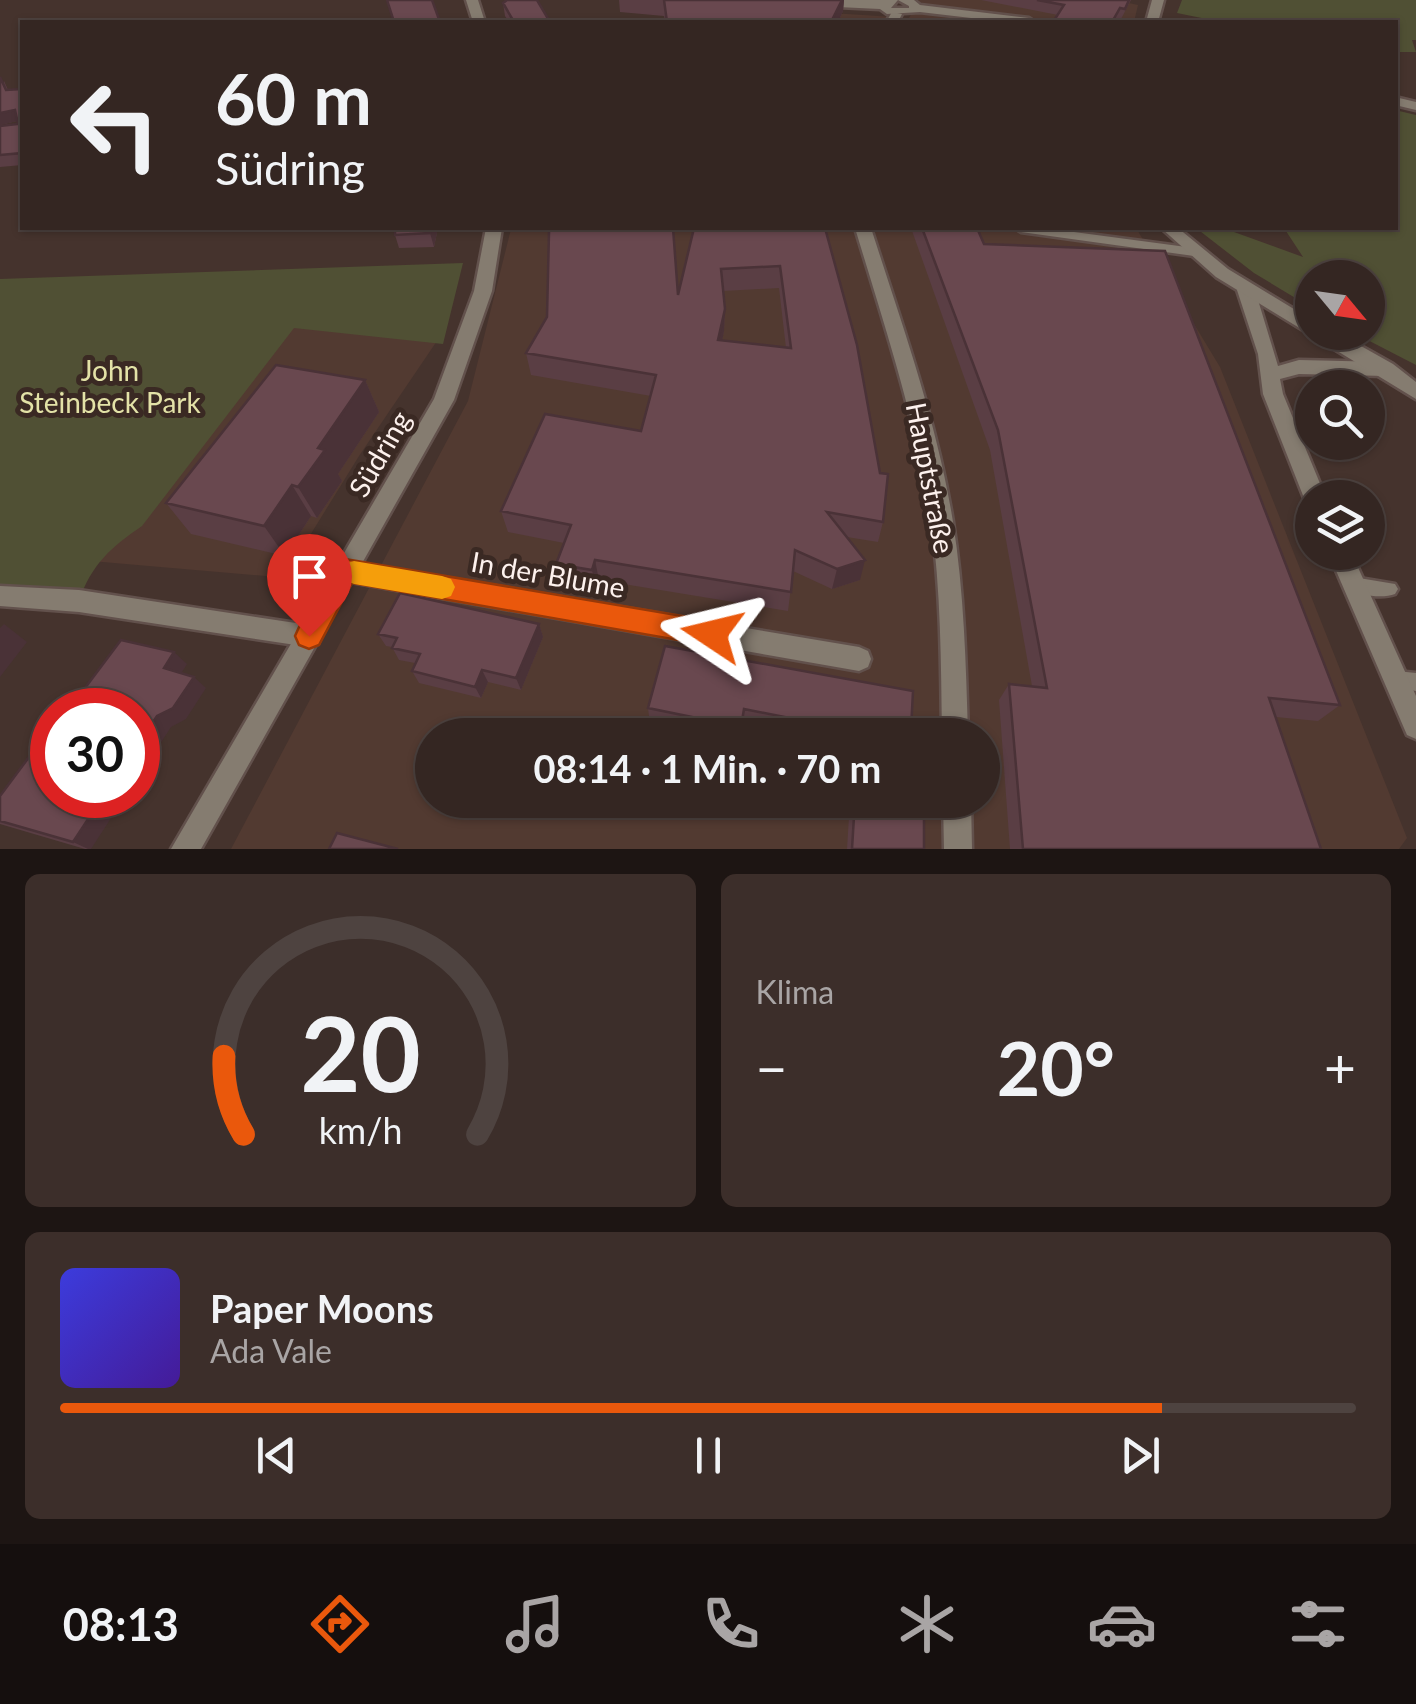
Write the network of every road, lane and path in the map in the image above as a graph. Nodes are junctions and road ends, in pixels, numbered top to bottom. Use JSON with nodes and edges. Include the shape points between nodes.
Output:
{"nodes":[{"id":1,"x":903,"y":0,"type":"edge"},
{"id":2,"x":800,"y":2,"type":"edge"},
{"id":3,"x":887,"y":3,"type":"edge"},
{"id":4,"x":916,"y":8,"type":"junction"},
{"id":5,"x":894,"y":18,"type":"edge"},
{"id":6,"x":1013,"y":20,"type":"edge"},
{"id":7,"x":494,"y":230,"type":"edge"},
{"id":8,"x":864,"y":230,"type":"edge"},
{"id":9,"x":1035,"y":230,"type":"edge"},
{"id":10,"x":1171,"y":230,"type":"edge"},
{"id":11,"x":1194,"y":252,"type":"junction"},
{"id":12,"x":1246,"y":290,"type":"junction"},
{"id":13,"x":1295,"y":318,"type":"edge"},
{"id":14,"x":1353,"y":350,"type":"edge"},
{"id":15,"x":1386,"y":369,"type":"junction"},
{"id":16,"x":1269,"y":376,"type":"junction"},
{"id":17,"x":1416,"y":392,"type":"edge"},
{"id":18,"x":1287,"y":432,"type":"junction"},
{"id":19,"x":1295,"y":433,"type":"edge"},
{"id":20,"x":1307,"y":480,"type":"edge"},
{"id":21,"x":1346,"y":570,"type":"edge"},
{"id":22,"x":345,"y":571,"type":"junction"},
{"id":23,"x":1353,"y":585,"type":"junction"},
{"id":24,"x":1389,"y":589,"type":"dead end"},
{"id":25,"x":0,"y":596,"type":"edge"},
{"id":26,"x":309,"y":636,"type":"junction"},
{"id":27,"x":859,"y":658,"type":"dead end"},
{"id":28,"x":1406,"y":681,"type":"edge"},
{"id":29,"x":954,"y":718,"type":"edge"},
{"id":30,"x":1416,"y":726,"type":"edge"},
{"id":31,"x":957,"y":818,"type":"edge"},
{"id":32,"x":186,"y":849,"type":"edge"},
{"id":33,"x":958,"y":849,"type":"edge"}],
"edges":[{"from":1,"to":4,"type":"street"},
{"from":2,"to":3,"type":"street"},
{"from":3,"to":5,"type":"street"},
{"from":4,"to":5,"type":"street"},
{"from":4,"to":6,"type":"street"},
{"from":7,"to":22,"type":"street","name":"Südring","via":[[458,372]]},
{"from":8,"to":29,"type":"street","name":"Hauptstraße","via":[[937,493]]},
{"from":9,"to":11,"type":"lane"},
{"from":10,"to":11,"type":"street"},
{"from":11,"to":12,"type":"street"},
{"from":12,"to":13,"type":"street"},
{"from":12,"to":16,"type":"street"},
{"from":14,"to":15,"type":"street"},
{"from":15,"to":16,"type":"street","via":[[1299,367]]},
{"from":15,"to":17,"type":"street"},
{"from":16,"to":18,"type":"street"},
{"from":18,"to":19,"type":"lane"},
{"from":18,"to":20,"type":"street"},
{"from":21,"to":23,"type":"street"},
{"from":22,"to":26,"type":"street","name":"Südring"},
{"from":22,"to":27,"type":"street","name":"In der Blume"},
{"from":23,"to":24,"type":"lane"},
{"from":23,"to":28,"type":"street"},
{"from":25,"to":26,"type":"street","via":[[79,601]]},
{"from":26,"to":32,"type":"street","name":"Südring"},
{"from":28,"to":30,"type":"street"},
{"from":31,"to":33,"type":"street"}]}
